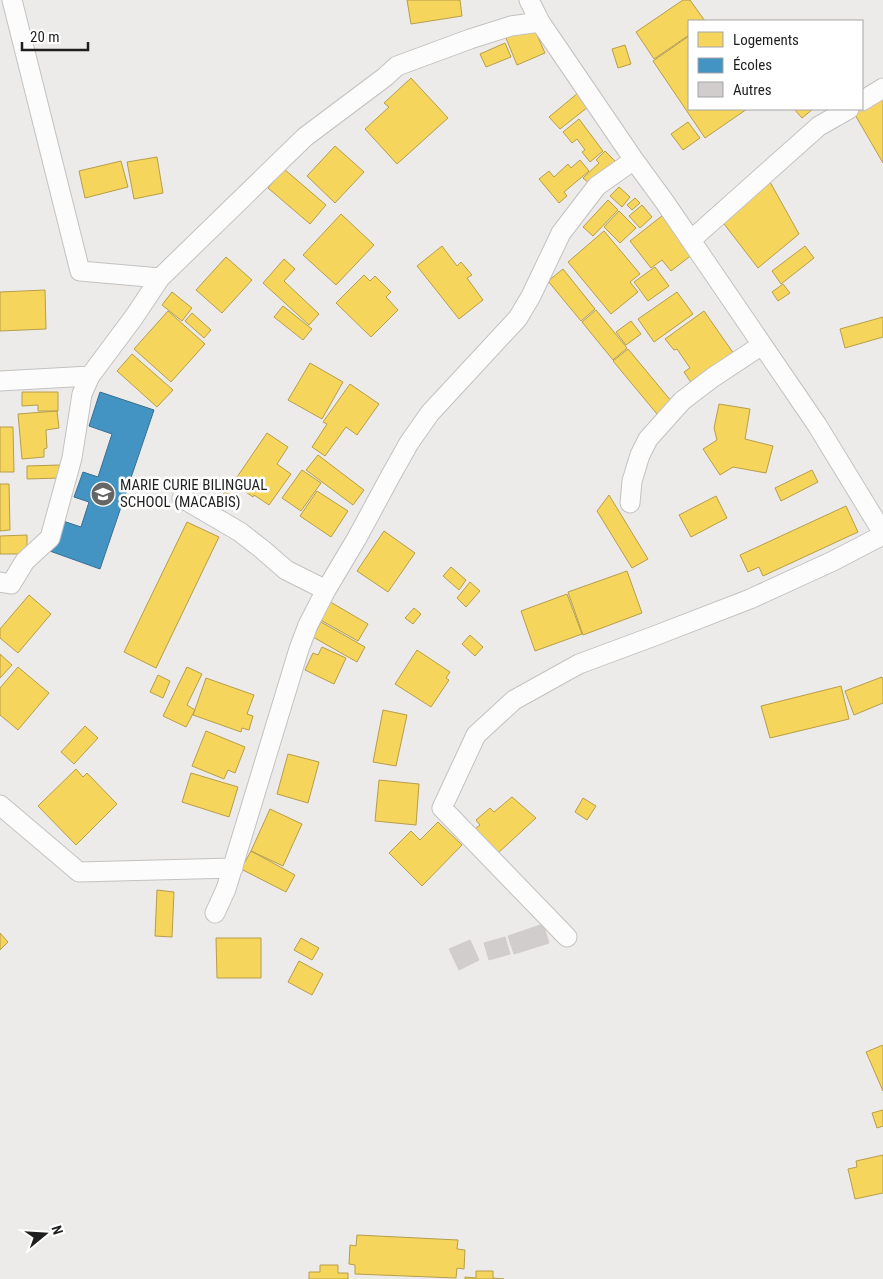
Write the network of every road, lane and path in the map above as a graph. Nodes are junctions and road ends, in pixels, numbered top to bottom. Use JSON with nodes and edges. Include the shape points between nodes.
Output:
{"nodes":[{"id":1,"x":12,"y":0,"type":"edge"},
{"id":2,"x":529,"y":0,"type":"edge"},
{"id":3,"x":540,"y":22,"type":"junction"},
{"id":4,"x":883,"y":88,"type":"edge"},
{"id":5,"x":863,"y":100,"type":"edge"},
{"id":6,"x":847,"y":110,"type":"edge"},
{"id":7,"x":634,"y":160,"type":"junction"},
{"id":8,"x":690,"y":240,"type":"junction"},
{"id":9,"x":160,"y":278,"type":"junction"},
{"id":10,"x":762,"y":345,"type":"junction"},
{"id":11,"x":90,"y":376,"type":"junction"},
{"id":12,"x":0,"y":381,"type":"edge"},
{"id":13,"x":182,"y":498,"type":"dead end"},
{"id":14,"x":630,"y":503,"type":"dead end"},
{"id":15,"x":883,"y":534,"type":"edge"},
{"id":16,"x":4,"y":587,"type":"edge"},
{"id":17,"x":326,"y":590,"type":"junction"},
{"id":18,"x":0,"y":806,"type":"edge"},
{"id":19,"x":232,"y":868,"type":"junction"},
{"id":20,"x":215,"y":913,"type":"dead end"},
{"id":21,"x":567,"y":937,"type":"dead end"}],
"edges":[{"from":1,"to":9,"type":"street","via":[[80,271]]},
{"from":2,"to":3,"type":"street"},
{"from":3,"to":7,"type":"street"},
{"from":3,"to":9,"type":"street","via":[[511,26],[397,66],[305,137]]},
{"from":4,"to":5,"type":"street"},
{"from":6,"to":8,"type":"street","via":[[819,126]]},
{"from":7,"to":8,"type":"street"},
{"from":7,"to":17,"type":"street","via":[[597,186],[561,233],[518,318],[430,413]]},
{"from":8,"to":10,"type":"street"},
{"from":9,"to":11,"type":"street"},
{"from":10,"to":14,"type":"street","via":[[682,401],[648,439],[632,482]]},
{"from":10,"to":15,"type":"street","via":[[817,425]]},
{"from":11,"to":12,"type":"street"},
{"from":11,"to":16,"type":"street","via":[[82,394],[72,458],[50,538],[25,560]]},
{"from":13,"to":17,"type":"street","via":[[240,532],[286,570]]},
{"from":15,"to":21,"type":"street","via":[[750,598],[579,664],[514,700],[476,735],[442,808]]},
{"from":17,"to":19,"type":"street","via":[[299,649]]},
{"from":18,"to":19,"type":"street","via":[[79,872]]},
{"from":19,"to":20,"type":"street"}]}
